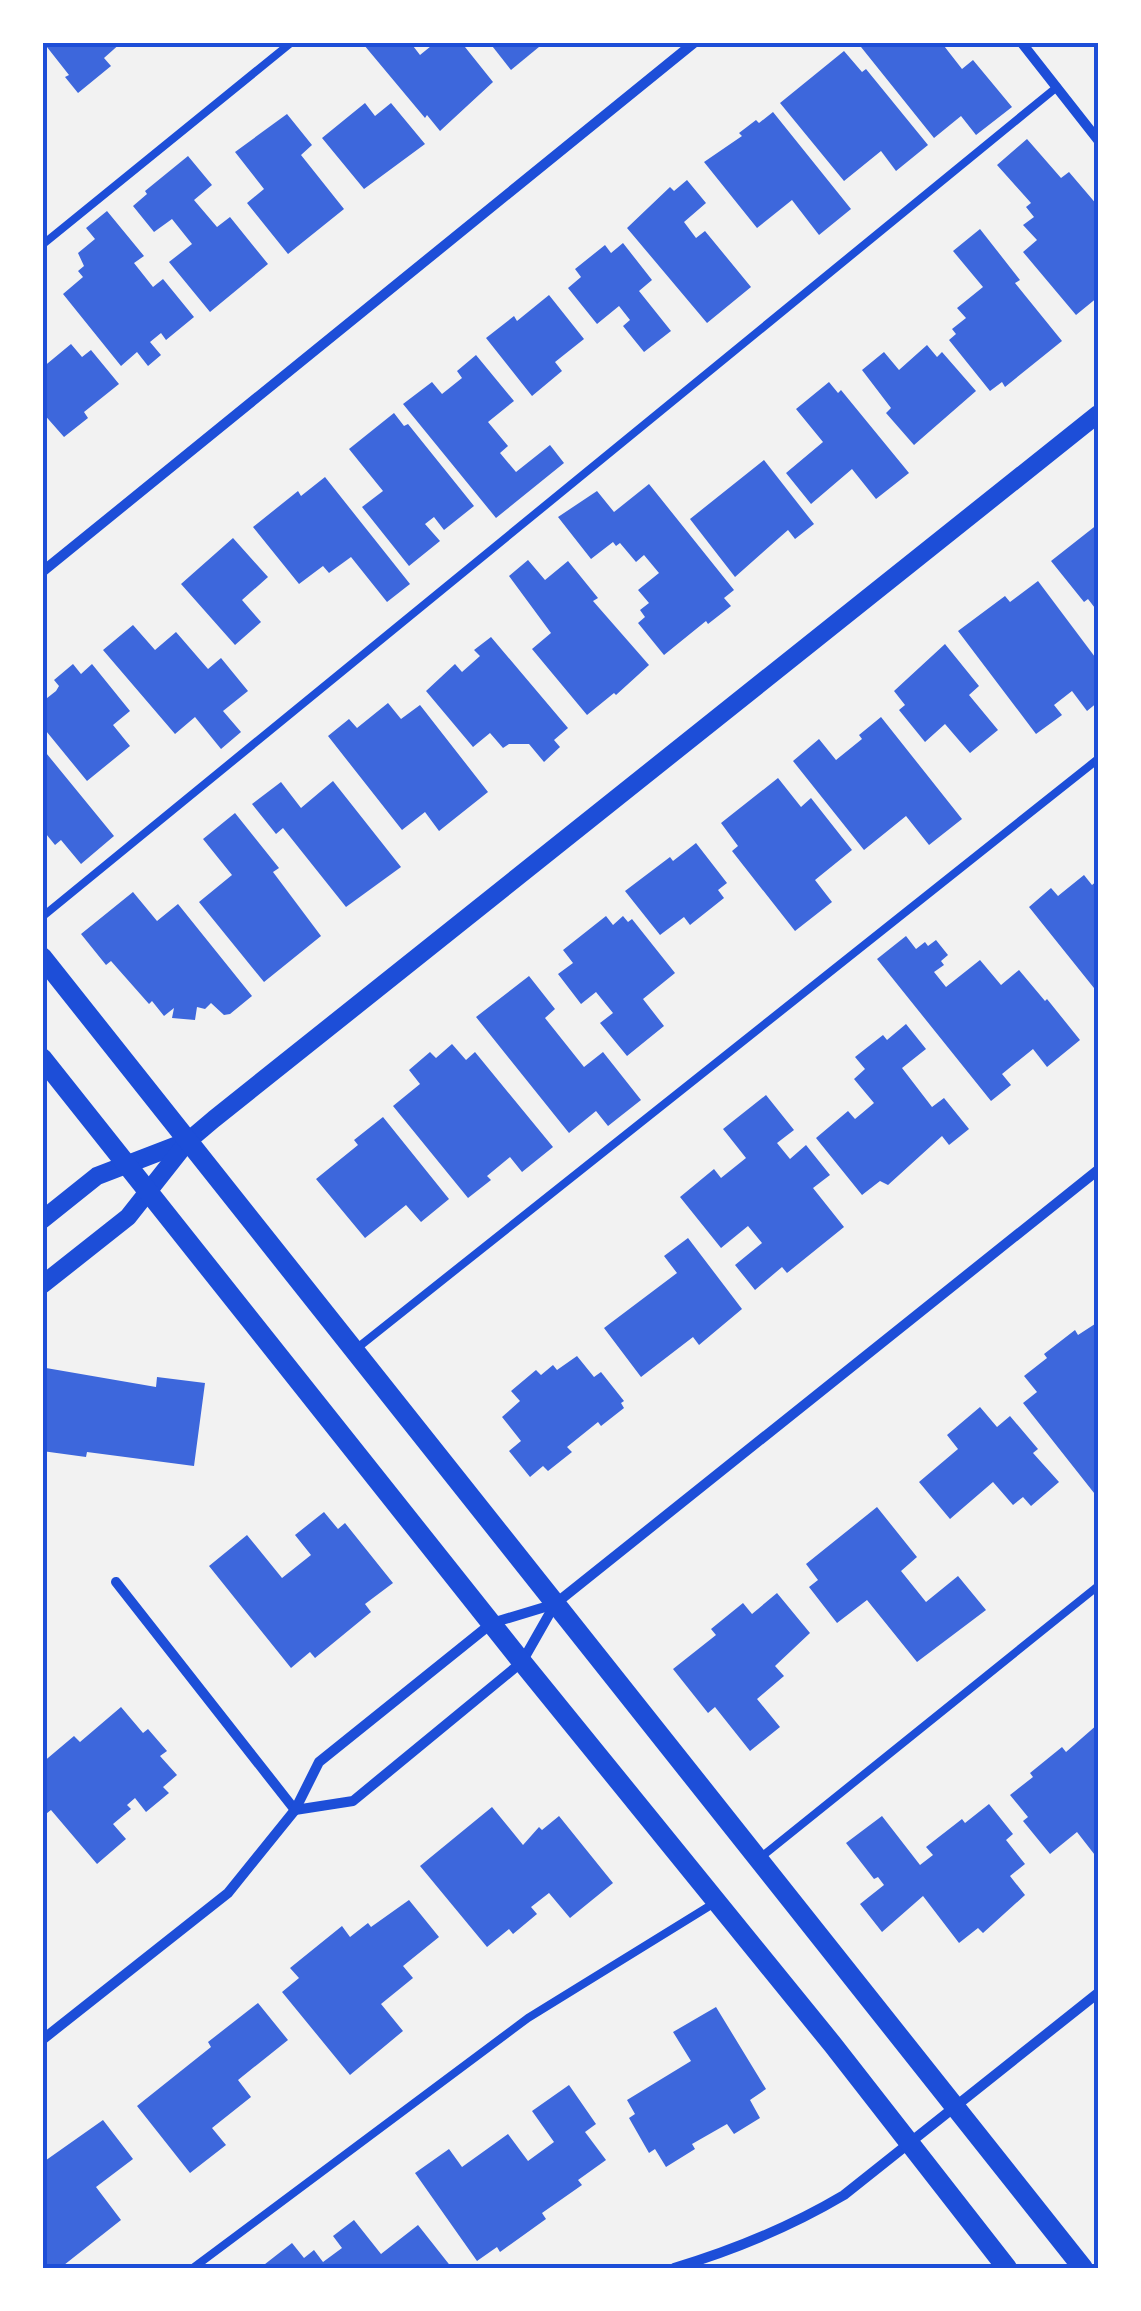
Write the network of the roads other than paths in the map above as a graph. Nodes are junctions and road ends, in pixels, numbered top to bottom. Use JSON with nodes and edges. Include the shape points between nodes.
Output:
{"nodes":[{"id":1,"x":292,"y":42,"type":"edge"},
{"id":2,"x":695,"y":42,"type":"edge"},
{"id":3,"x":1021,"y":42,"type":"edge"},
{"id":4,"x":1057,"y":87,"type":"junction"},
{"id":5,"x":1098,"y":140,"type":"edge"},
{"id":6,"x":42,"y":245,"type":"edge"},
{"id":7,"x":1098,"y":414,"type":"edge"},
{"id":8,"x":42,"y":572,"type":"edge"},
{"id":9,"x":1098,"y":759,"type":"edge"},
{"id":10,"x":42,"y":917,"type":"edge"},
{"id":11,"x":42,"y":957,"type":"edge"},
{"id":12,"x":42,"y":1058,"type":"edge"},
{"id":13,"x":188,"y":1141,"type":"junction"},
{"id":14,"x":127,"y":1166,"type":"junction"},
{"id":15,"x":1098,"y":1170,"type":"edge"},
{"id":16,"x":148,"y":1191,"type":"junction"},
{"id":17,"x":42,"y":1220,"type":"edge"},
{"id":18,"x":42,"y":1285,"type":"edge"},
{"id":19,"x":356,"y":1349,"type":"junction"},
{"id":20,"x":116,"y":1582,"type":"dead end"},
{"id":21,"x":1098,"y":1586,"type":"edge"},
{"id":22,"x":555,"y":1604,"type":"junction"},
{"id":23,"x":492,"y":1623,"type":"junction"},
{"id":24,"x":522,"y":1662,"type":"junction"},
{"id":25,"x":295,"y":1810,"type":"junction"},
{"id":26,"x":760,"y":1858,"type":"junction"},
{"id":27,"x":716,"y":1902,"type":"junction"},
{"id":28,"x":1098,"y":1993,"type":"edge"},
{"id":29,"x":42,"y":2040,"type":"edge"},
{"id":30,"x":956,"y":2108,"type":"junction"},
{"id":31,"x":909,"y":2145,"type":"junction"},
{"id":32,"x":192,"y":2268,"type":"edge"},
{"id":33,"x":674,"y":2268,"type":"edge"},
{"id":34,"x":1006,"y":2268,"type":"edge"},
{"id":35,"x":1084,"y":2268,"type":"edge"}],
"edges":[{"from":1,"to":6,"type":"lane"},
{"from":2,"to":8,"type":"street"},
{"from":3,"to":4,"type":"street"},
{"from":4,"to":5,"type":"street"},
{"from":4,"to":10,"type":"lane"},
{"from":7,"to":13,"type":"street"},
{"from":9,"to":19,"type":"lane"},
{"from":11,"to":13,"type":"main road"},
{"from":12,"to":14,"type":"main road"},
{"from":13,"to":14,"type":"street"},
{"from":13,"to":16,"type":"street"},
{"from":13,"to":19,"type":"main road"},
{"from":14,"to":16,"type":"main road"},
{"from":14,"to":17,"type":"street","via":[[97,1176]]},
{"from":15,"to":22,"type":"street"},
{"from":16,"to":18,"type":"street","via":[[128,1217]]},
{"from":16,"to":23,"type":"main road"},
{"from":19,"to":22,"type":"main road"},
{"from":20,"to":25,"type":"street"},
{"from":21,"to":26,"type":"lane"},
{"from":22,"to":23,"type":"street"},
{"from":22,"to":24,"type":"street"},
{"from":22,"to":26,"type":"main road"},
{"from":23,"to":24,"type":"main road"},
{"from":23,"to":25,"type":"street","via":[[319,1762]]},
{"from":24,"to":25,"type":"street","via":[[353,1801]]},
{"from":24,"to":27,"type":"main road"},
{"from":25,"to":29,"type":"street","via":[[228,1893]]},
{"from":26,"to":30,"type":"main road"},
{"from":27,"to":31,"type":"main road"},
{"from":27,"to":32,"type":"lane","via":[[528,2018]]},
{"from":28,"to":30,"type":"street"},
{"from":30,"to":31,"type":"street"},
{"from":30,"to":35,"type":"main road"},
{"from":31,"to":33,"type":"street","via":[[804,2219]]},
{"from":31,"to":34,"type":"main road"}]}
